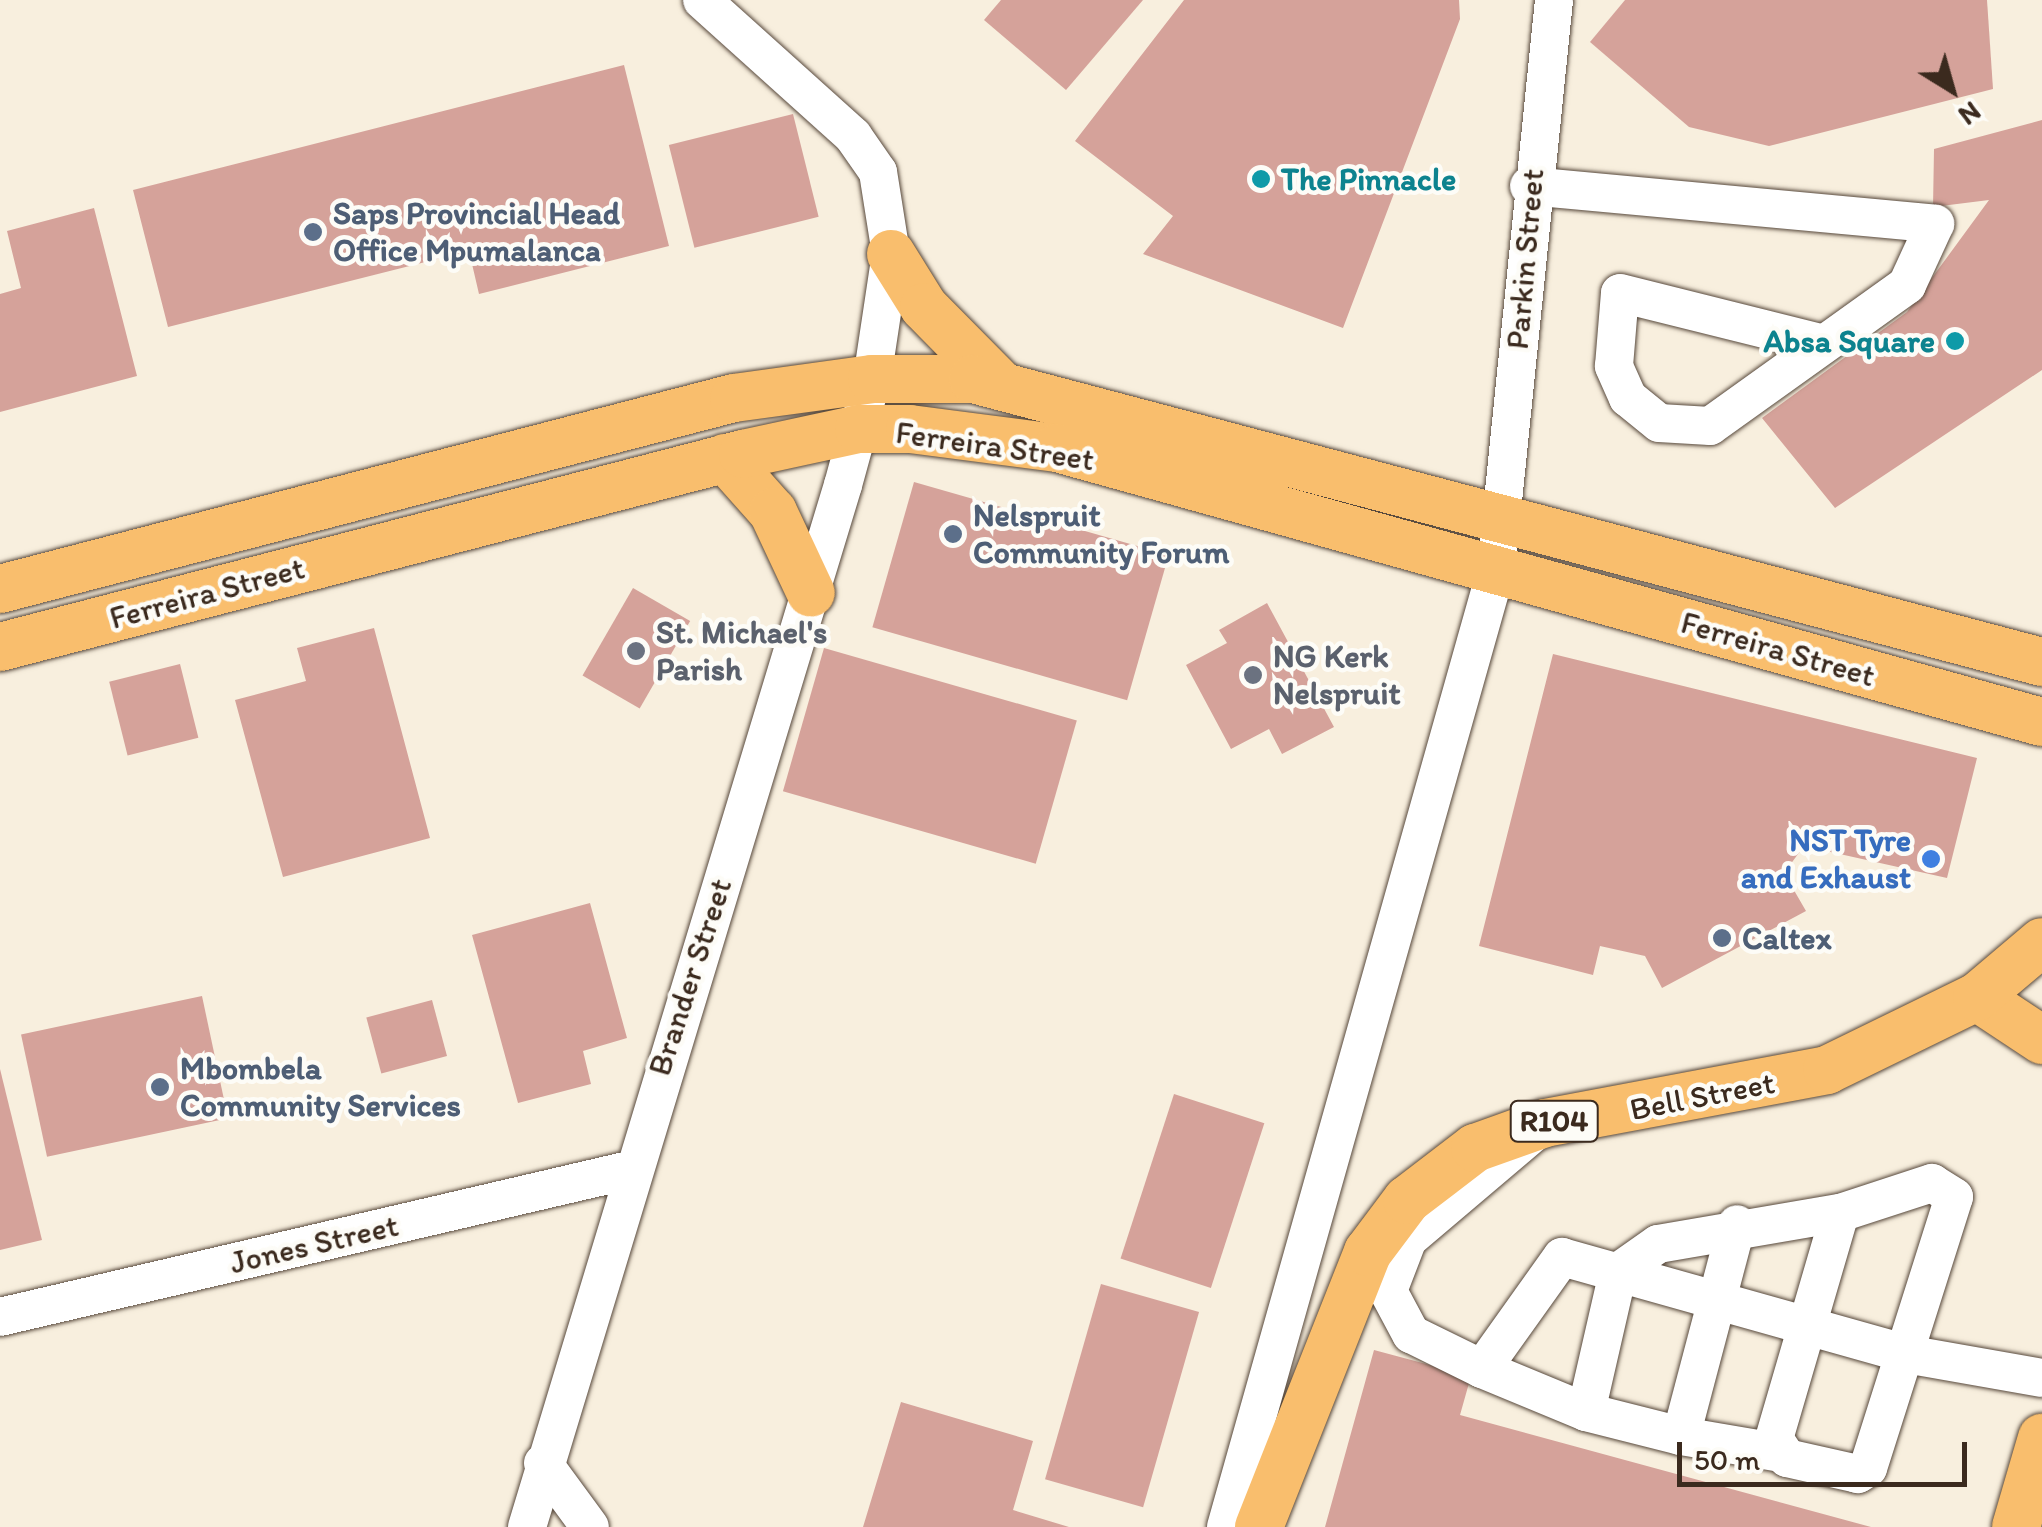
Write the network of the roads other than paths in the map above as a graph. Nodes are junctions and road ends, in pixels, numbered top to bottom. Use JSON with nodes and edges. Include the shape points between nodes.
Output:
{"nodes":[{"id":1,"x":702,"y":0,"type":"edge"},
{"id":2,"x":1554,"y":0,"type":"edge"},
{"id":3,"x":1528,"y":186,"type":"junction"},
{"id":4,"x":891,"y":254,"type":"junction"},
{"id":5,"x":1820,"y":343,"type":"junction"},
{"id":6,"x":872,"y":379,"type":"junction"},
{"id":7,"x":999,"y":383,"type":"junction"},
{"id":8,"x":859,"y":429,"type":"junction"},
{"id":9,"x":726,"y":458,"type":"junction"},
{"id":10,"x":1505,"y":519,"type":"junction"},
{"id":11,"x":1496,"y":570,"type":"junction"},
{"id":12,"x":0,"y":589,"type":"edge"},
{"id":13,"x":811,"y":593,"type":"junction"},
{"id":14,"x":1776,"y":593,"type":"junction"},
{"id":15,"x":1761,"y":644,"type":"junction"},
{"id":16,"x":0,"y":647,"type":"edge"},
{"id":17,"x":2042,"y":662,"type":"edge"},
{"id":18,"x":2042,"y":722,"type":"edge"},
{"id":19,"x":2042,"y":942,"type":"edge"},
{"id":20,"x":1978,"y":998,"type":"junction"},
{"id":21,"x":2042,"y":1040,"type":"edge"},
{"id":22,"x":1545,"y":1123,"type":"junction"},
{"id":23,"x":629,"y":1170,"type":"junction"},
{"id":24,"x":1840,"y":1213,"type":"junction"},
{"id":25,"x":1737,"y":1224,"type":"junction"},
{"id":26,"x":1618,"y":1272,"type":"junction"},
{"id":27,"x":1718,"y":1302,"type":"junction"},
{"id":28,"x":0,"y":1317,"type":"edge"},
{"id":29,"x":1808,"y":1327,"type":"junction"},
{"id":30,"x":1906,"y":1354,"type":"junction"},
{"id":31,"x":1482,"y":1369,"type":"junction"},
{"id":32,"x":2042,"y":1378,"type":"edge"},
{"id":33,"x":1586,"y":1412,"type":"junction"},
{"id":34,"x":1680,"y":1436,"type":"junction"},
{"id":35,"x":2042,"y":1438,"type":"edge"},
{"id":36,"x":1776,"y":1452,"type":"junction"},
{"id":37,"x":544,"y":1463,"type":"junction"},
{"id":38,"x":527,"y":1527,"type":"edge"},
{"id":39,"x":590,"y":1527,"type":"edge"},
{"id":40,"x":1226,"y":1527,"type":"edge"},
{"id":41,"x":1259,"y":1527,"type":"edge"},
{"id":42,"x":2016,"y":1527,"type":"edge"}],
"edges":[{"from":1,"to":4,"type":"street","name":"Brander Street","via":[[853,136],[878,172]]},
{"from":2,"to":3,"type":"street","name":"Parkin Street"},
{"from":3,"to":5,"type":"street","via":[[1935,224],[1907,284]]},
{"from":3,"to":10,"type":"street","name":"Parkin Street"},
{"from":4,"to":6,"type":"street","name":"Brander Street"},
{"from":4,"to":7,"type":"main road","via":[[924,307]]},
{"from":5,"to":5,"type":"street","via":[[1743,411],[1710,426],[1658,423],[1628,398],[1614,366],[1620,293]]},
{"from":6,"to":7,"type":"main road","name":"Ferreira Street"},
{"from":6,"to":8,"type":"street","name":"Brander Street"},
{"from":6,"to":12,"type":"main road","name":"Ferreira Street","via":[[734,398]]},
{"from":7,"to":10,"type":"main road","name":"Ferreira Street"},
{"from":8,"to":9,"type":"main road","name":"Ferreira Street"},
{"from":8,"to":11,"type":"main road","name":"Ferreira Street","via":[[1056,448]]},
{"from":8,"to":13,"type":"street","name":"Brander Street"},
{"from":9,"to":13,"type":"main road","via":[[773,512]]},
{"from":9,"to":16,"type":"main road","name":"Ferreira Street"},
{"from":10,"to":11,"type":"street"},
{"from":10,"to":14,"type":"main road","name":"Ferreira Street"},
{"from":11,"to":15,"type":"main road","name":"Ferreira Street"},
{"from":11,"to":40,"type":"street"},
{"from":13,"to":23,"type":"street","name":"Brander Street"},
{"from":14,"to":15,"type":"main road"},
{"from":14,"to":17,"type":"main road","name":"Ferreira Street"},
{"from":15,"to":18,"type":"main road","name":"Ferreira Street"},
{"from":19,"to":20,"type":"main road","name":"Bell Street","number":"R104"},
{"from":20,"to":21,"type":"main road"},
{"from":20,"to":22,"type":"main road","name":"Bell Street","number":"R104","via":[[1827,1070]]},
{"from":22,"to":31,"type":"street","via":[[1408,1239],[1394,1265],[1388,1291],[1411,1334]]},
{"from":22,"to":41,"type":"main road","name":"Bell Street","number":"R104","via":[[1475,1148],[1407,1200],[1368,1252]]},
{"from":23,"to":28,"type":"street","name":"Jones Street"},
{"from":23,"to":37,"type":"street","name":"Brander Street"},
{"from":24,"to":25,"type":"street"},
{"from":24,"to":29,"type":"street"},
{"from":24,"to":30,"type":"street","via":[[1932,1182],[1954,1197]]},
{"from":25,"to":26,"type":"street","via":[[1658,1244]]},
{"from":25,"to":27,"type":"street"},
{"from":26,"to":27,"type":"street"},
{"from":26,"to":31,"type":"street","via":[[1562,1257]]},
{"from":26,"to":33,"type":"street"},
{"from":27,"to":29,"type":"street"},
{"from":27,"to":34,"type":"street"},
{"from":29,"to":30,"type":"street"},
{"from":29,"to":36,"type":"street"},
{"from":30,"to":32,"type":"street"},
{"from":30,"to":36,"type":"street","via":[[1868,1468],[1858,1474]]},
{"from":31,"to":33,"type":"street"},
{"from":33,"to":34,"type":"street"},
{"from":34,"to":36,"type":"street"},
{"from":35,"to":42,"type":"main road"},
{"from":37,"to":38,"type":"street","name":"Brander Street"},
{"from":37,"to":39,"type":"street"}]}
